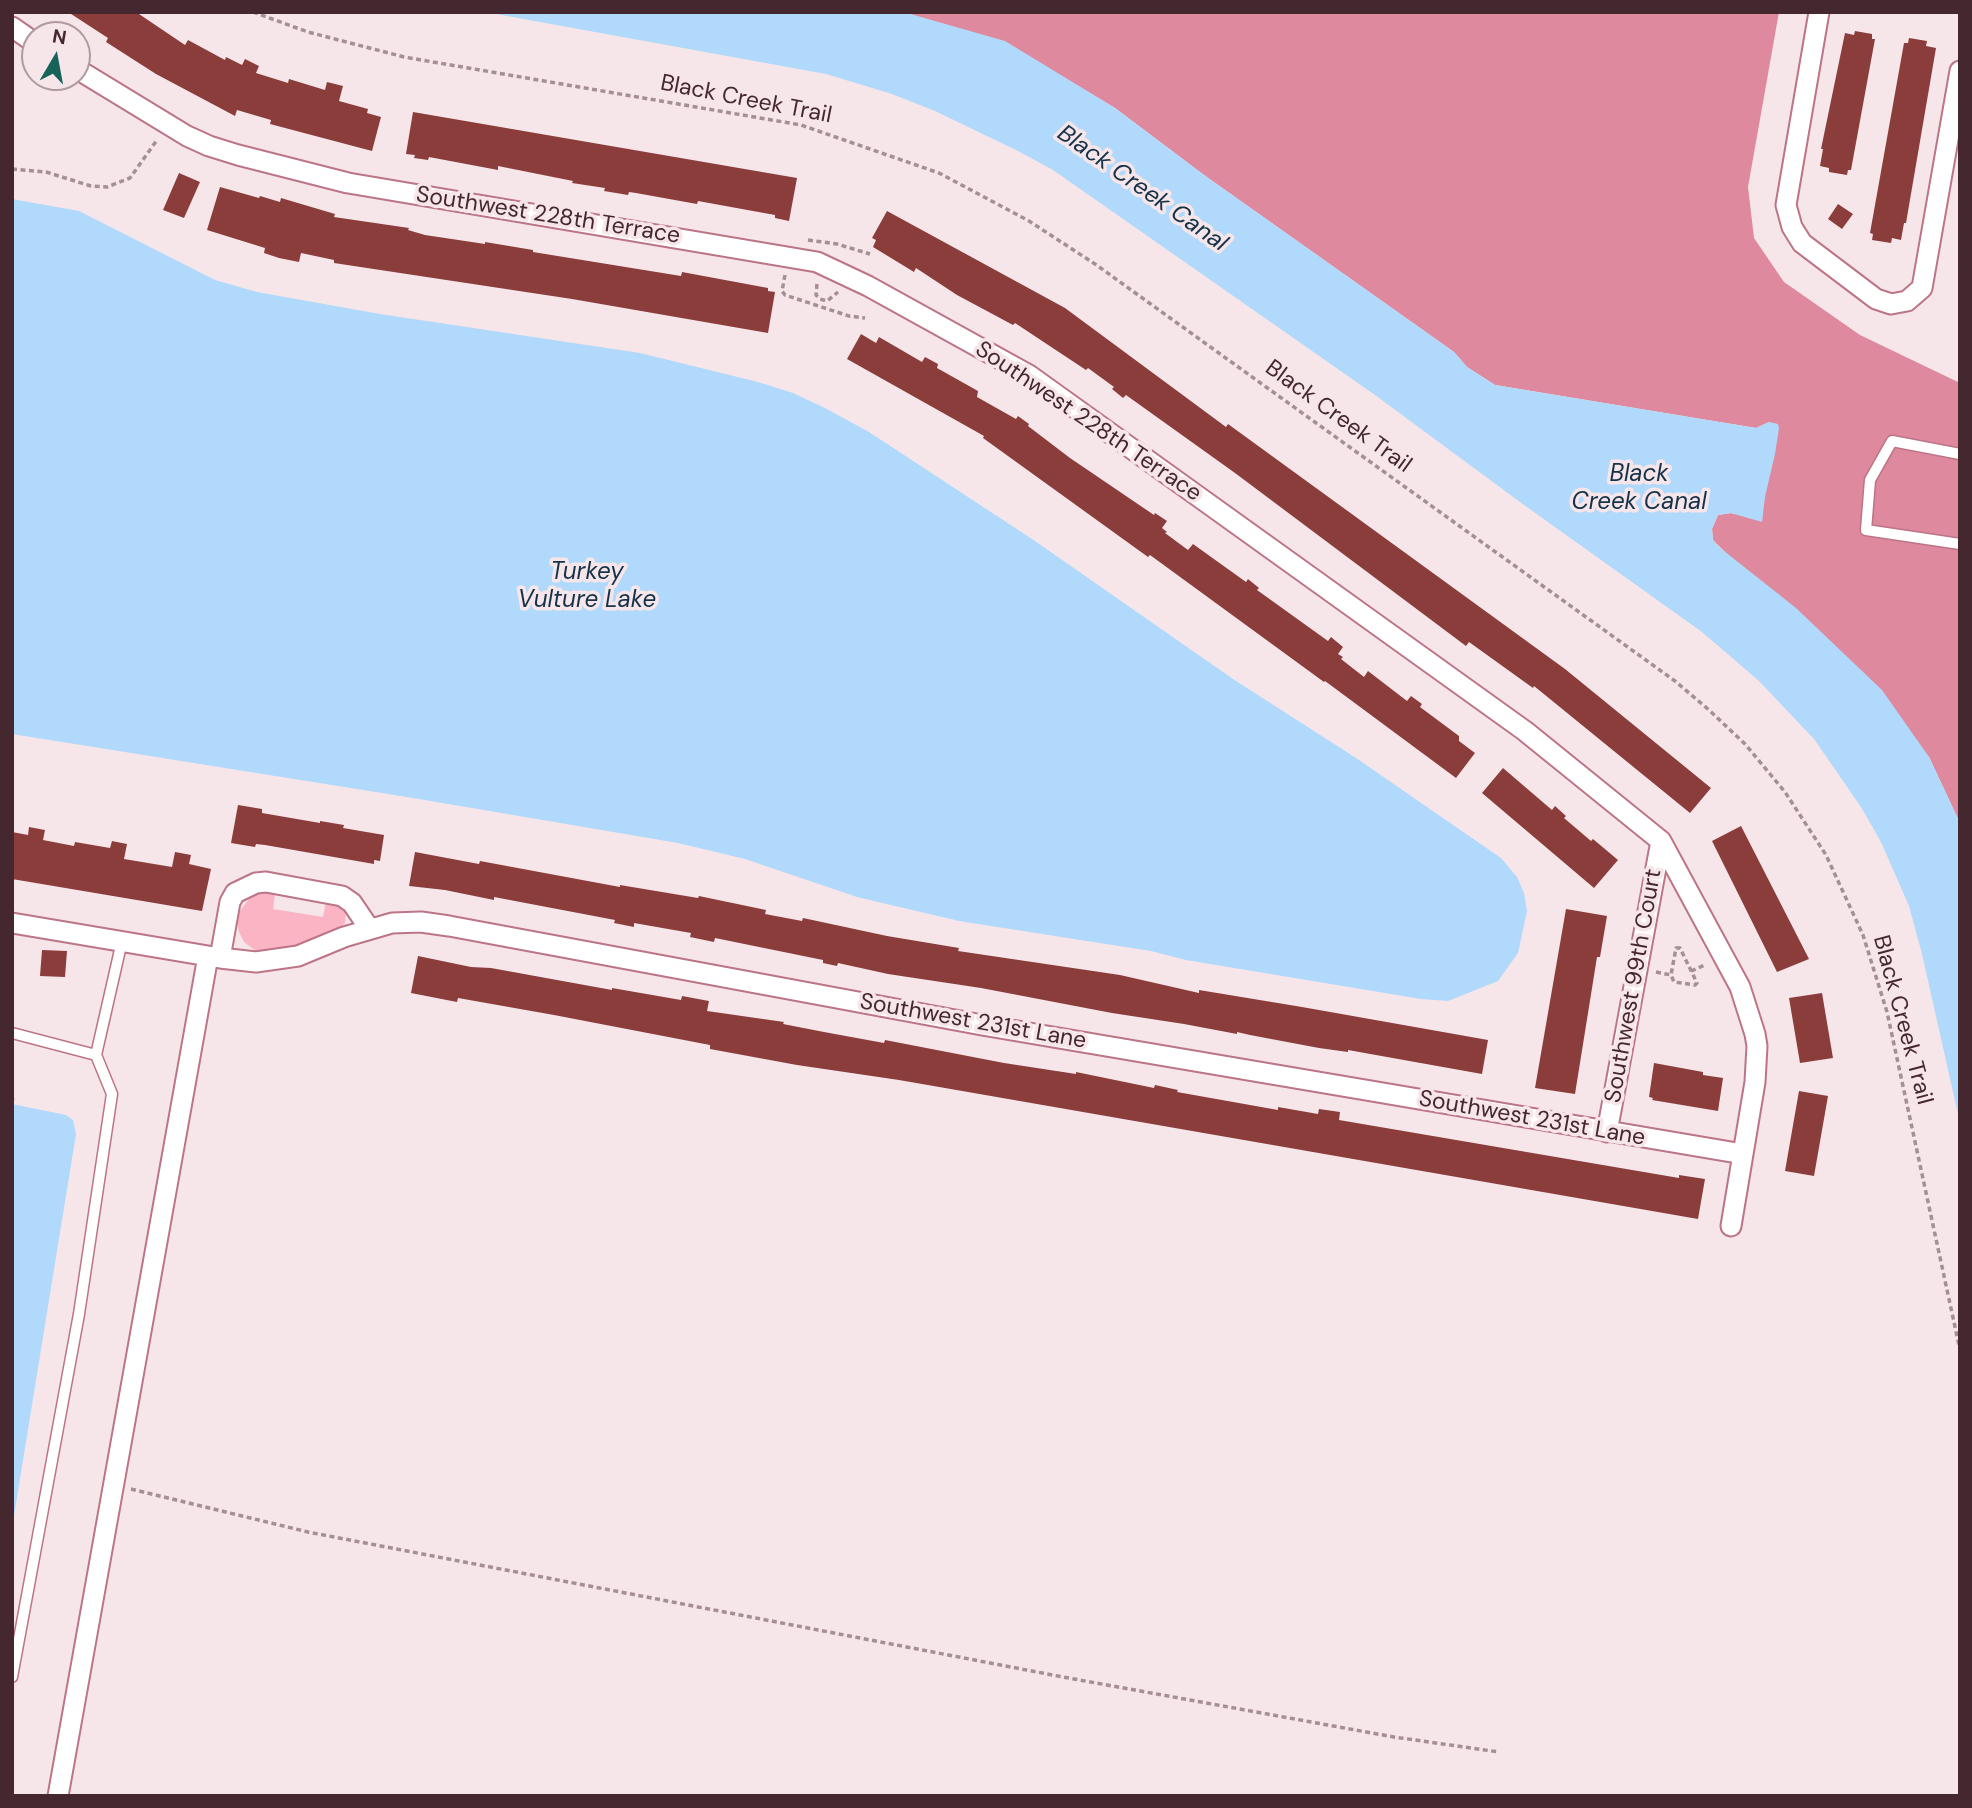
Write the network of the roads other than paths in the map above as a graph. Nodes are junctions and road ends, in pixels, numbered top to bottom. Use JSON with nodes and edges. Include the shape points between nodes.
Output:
{"nodes":[{"id":1,"x":1819,"y":12,"type":"edge"},
{"id":2,"x":1960,"y":71,"type":"edge"},
{"id":3,"x":91,"y":78,"type":"edge"},
{"id":4,"x":1960,"y":454,"type":"edge"},
{"id":5,"x":1960,"y":544,"type":"edge"},
{"id":6,"x":1661,"y":841,"type":"junction"},
{"id":7,"x":12,"y":923,"type":"edge"},
{"id":8,"x":369,"y":928,"type":"junction"},
{"id":9,"x":122,"y":941,"type":"junction"},
{"id":10,"x":214,"y":957,"type":"junction"},
{"id":11,"x":12,"y":1034,"type":"edge"},
{"id":12,"x":96,"y":1055,"type":"junction"},
{"id":13,"x":1607,"y":1132,"type":"junction"},
{"id":14,"x":1743,"y":1154,"type":"junction"},
{"id":15,"x":1731,"y":1226,"type":"dead end"},
{"id":16,"x":12,"y":1677,"type":"edge"},
{"id":17,"x":58,"y":1796,"type":"edge"}],
"edges":[{"from":1,"to":2,"type":"street","via":[[1786,205],[1801,243],[1875,299],[1906,302],[1922,288]]},
{"from":3,"to":6,"type":"street","name":"Southwest 228th Terrace","via":[[187,136],[238,155],[348,183],[798,258],[850,277],[1040,383],[1525,731]]},
{"from":4,"to":5,"type":"lane","via":[[1892,441],[1870,480],[1866,530]]},
{"from":6,"to":13,"type":"street","name":"Southwest 99th Court"},
{"from":6,"to":14,"type":"street","via":[[1740,987],[1753,1023],[1757,1064]]},
{"from":7,"to":9,"type":"street","name":"Southwest 231st Lane"},
{"from":8,"to":10,"type":"street","name":"Southwest 231st Lane","via":[[285,960]]},
{"from":8,"to":10,"type":"street","via":[[342,896],[256,883],[235,893]]},
{"from":8,"to":13,"type":"street","name":"Southwest 231st Lane","via":[[407,922],[449,926],[982,1025]]},
{"from":9,"to":10,"type":"street","name":"Southwest 231st Lane"},
{"from":9,"to":12,"type":"lane"},
{"from":10,"to":17,"type":"street","via":[[112,1484]]},
{"from":11,"to":12,"type":"lane"},
{"from":12,"to":16,"type":"lane","via":[[112,1094],[79,1314]]},
{"from":13,"to":14,"type":"street","name":"Southwest 231st Lane"},
{"from":14,"to":15,"type":"street"}]}
